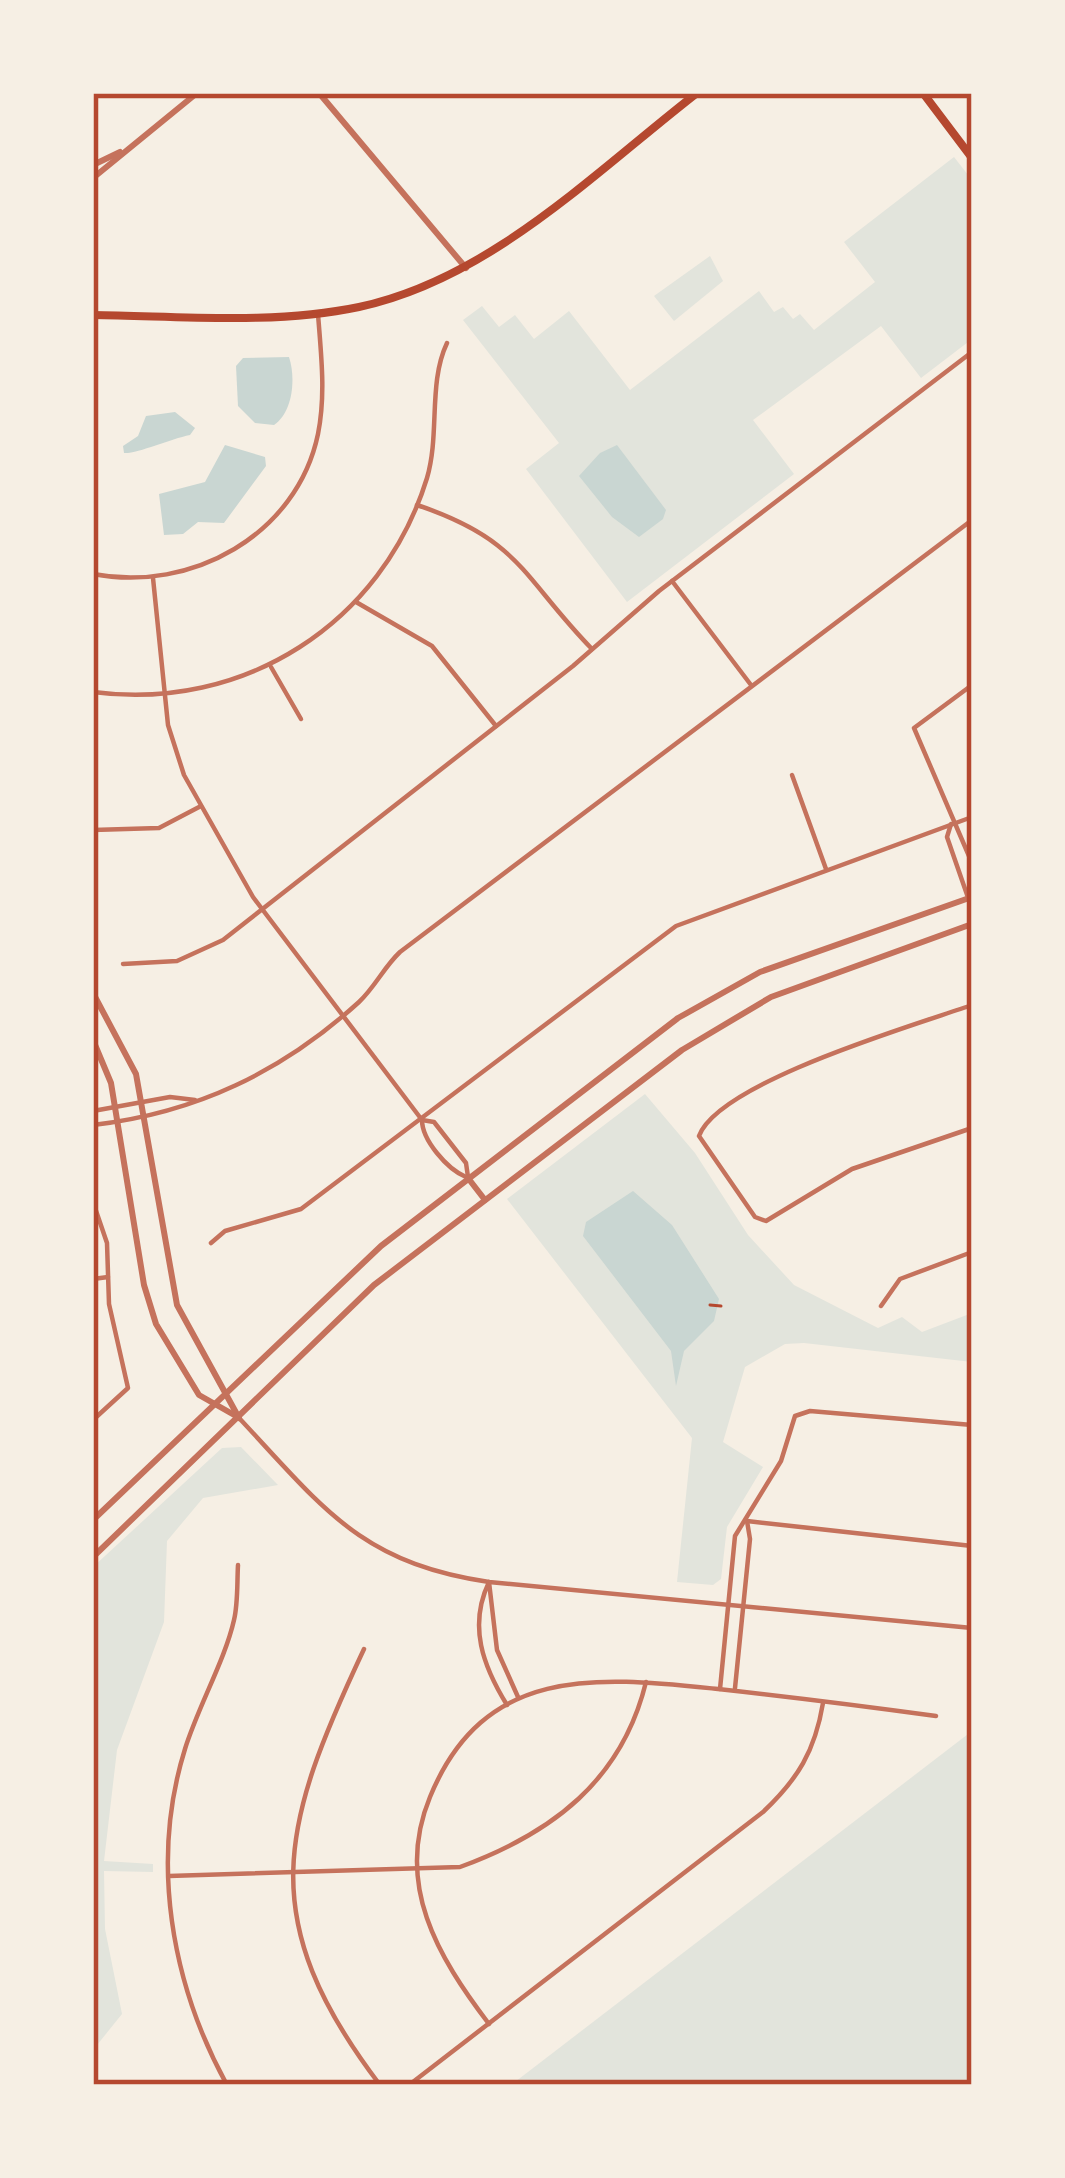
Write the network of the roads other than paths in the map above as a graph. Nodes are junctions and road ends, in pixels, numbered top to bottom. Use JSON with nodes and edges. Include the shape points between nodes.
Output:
{"nodes":[{"id":1,"x":197,"y":93,"type":"edge"},
{"id":2,"x":319,"y":93,"type":"edge"},
{"id":3,"x":697,"y":93,"type":"edge"},
{"id":4,"x":923,"y":93,"type":"edge"},
{"id":5,"x":129,"y":148,"type":"junction"},
{"id":6,"x":972,"y":158,"type":"edge"},
{"id":7,"x":93,"y":165,"type":"edge"},
{"id":8,"x":93,"y":178,"type":"edge"},
{"id":9,"x":466,"y":268,"type":"junction"},
{"id":10,"x":318,"y":313,"type":"junction"},
{"id":11,"x":93,"y":315,"type":"edge"},
{"id":12,"x":447,"y":343,"type":"dead end"},
{"id":13,"x":972,"y":352,"type":"edge"},
{"id":14,"x":417,"y":505,"type":"junction"},
{"id":15,"x":972,"y":520,"type":"edge"},
{"id":16,"x":93,"y":574,"type":"edge"},
{"id":17,"x":153,"y":578,"type":"junction"},
{"id":18,"x":672,"y":581,"type":"junction"},
{"id":19,"x":356,"y":602,"type":"junction"},
{"id":20,"x":592,"y":649,"type":"junction"},
{"id":21,"x":270,"y":665,"type":"junction"},
{"id":22,"x":751,"y":685,"type":"junction"},
{"id":23,"x":972,"y":685,"type":"edge"},
{"id":24,"x":93,"y":692,"type":"edge"},
{"id":25,"x":165,"y":694,"type":"junction"},
{"id":26,"x":301,"y":719,"type":"dead end"},
{"id":27,"x":496,"y":726,"type":"junction"},
{"id":28,"x":792,"y":776,"type":"dead end"},
{"id":29,"x":202,"y":806,"type":"junction"},
{"id":30,"x":972,"y":817,"type":"edge"},
{"id":31,"x":951,"y":824,"type":"junction"},
{"id":32,"x":93,"y":830,"type":"edge"},
{"id":33,"x":972,"y":863,"type":"edge"},
{"id":34,"x":826,"y":869,"type":"junction"},
{"id":35,"x":970,"y":897,"type":"edge"},
{"id":36,"x":972,"y":909,"type":"edge"},
{"id":37,"x":263,"y":910,"type":"junction"},
{"id":38,"x":972,"y":924,"type":"edge"},
{"id":39,"x":123,"y":964,"type":"dead end"},
{"id":40,"x":93,"y":993,"type":"edge"},
{"id":41,"x":972,"y":1005,"type":"edge"},
{"id":42,"x":342,"y":1016,"type":"junction"},
{"id":43,"x":93,"y":1040,"type":"edge"},
{"id":44,"x":201,"y":1101,"type":"junction"},
{"id":45,"x":142,"y":1102,"type":"junction"},
{"id":46,"x":115,"y":1107,"type":"junction"},
{"id":47,"x":93,"y":1111,"type":"edge"},
{"id":48,"x":145,"y":1118,"type":"junction"},
{"id":49,"x":422,"y":1120,"type":"junction"},
{"id":50,"x":118,"y":1122,"type":"junction"},
{"id":51,"x":93,"y":1125,"type":"edge"},
{"id":52,"x":972,"y":1128,"type":"edge"},
{"id":53,"x":468,"y":1178,"type":"junction"},
{"id":54,"x":485,"y":1200,"type":"junction"},
{"id":55,"x":93,"y":1202,"type":"edge"},
{"id":56,"x":211,"y":1243,"type":"dead end"},
{"id":57,"x":972,"y":1252,"type":"edge"},
{"id":58,"x":108,"y":1277,"type":"junction"},
{"id":59,"x":93,"y":1280,"type":"edge"},
{"id":60,"x":881,"y":1306,"type":"dead end"},
{"id":61,"x":226,"y":1394,"type":"junction"},
{"id":62,"x":215,"y":1404,"type":"junction"},
{"id":63,"x":239,"y":1418,"type":"junction"},
{"id":64,"x":93,"y":1420,"type":"edge"},
{"id":65,"x":972,"y":1424,"type":"edge"},
{"id":66,"x":93,"y":1520,"type":"edge"},
{"id":67,"x":747,"y":1521,"type":"junction"},
{"id":68,"x":972,"y":1546,"type":"edge"},
{"id":69,"x":93,"y":1557,"type":"edge"},
{"id":70,"x":238,"y":1565,"type":"dead end"},
{"id":71,"x":489,"y":1582,"type":"junction"},
{"id":72,"x":728,"y":1606,"type":"junction"},
{"id":73,"x":743,"y":1607,"type":"junction"},
{"id":74,"x":972,"y":1628,"type":"edge"},
{"id":75,"x":364,"y":1649,"type":"dead end"},
{"id":76,"x":646,"y":1682,"type":"junction"},
{"id":77,"x":720,"y":1690,"type":"junction"},
{"id":78,"x":734,"y":1691,"type":"junction"},
{"id":79,"x":519,"y":1699,"type":"junction"},
{"id":80,"x":824,"y":1700,"type":"junction"},
{"id":81,"x":507,"y":1706,"type":"junction"},
{"id":82,"x":936,"y":1716,"type":"dead end"},
{"id":83,"x":418,"y":1869,"type":"junction"},
{"id":84,"x":293,"y":1874,"type":"junction"},
{"id":85,"x":169,"y":1876,"type":"junction"},
{"id":86,"x":489,"y":2024,"type":"junction"},
{"id":87,"x":227,"y":2085,"type":"edge"},
{"id":88,"x":380,"y":2085,"type":"edge"},
{"id":89,"x":409,"y":2085,"type":"edge"}],
"edges":[{"from":1,"to":5,"type":"street"},
{"from":2,"to":9,"type":"street"},
{"from":3,"to":9,"type":"main road"},
{"from":4,"to":6,"type":"main road"},
{"from":5,"to":7,"type":"street"},
{"from":5,"to":8,"type":"street"},
{"from":9,"to":10,"type":"main road","via":[[397,296]]},
{"from":10,"to":11,"type":"main road"},
{"from":10,"to":17,"type":"street","via":[[318,433],[291,496],[254,538]]},
{"from":12,"to":14,"type":"street","via":[[437,364],[438,426]]},
{"from":13,"to":18,"type":"street"},
{"from":14,"to":19,"type":"street","via":[[394,555]]},
{"from":14,"to":20,"type":"street","via":[[461,520],[511,552]]},
{"from":15,"to":22,"type":"street"},
{"from":16,"to":17,"type":"street"},
{"from":17,"to":25,"type":"street"},
{"from":18,"to":20,"type":"street"},
{"from":18,"to":22,"type":"street"},
{"from":19,"to":21,"type":"street"},
{"from":19,"to":27,"type":"street","via":[[432,646]]},
{"from":20,"to":27,"type":"street"},
{"from":21,"to":25,"type":"street","via":[[233,682]]},
{"from":21,"to":26,"type":"street"},
{"from":22,"to":42,"type":"street","via":[[400,952]]},
{"from":23,"to":31,"type":"street","via":[[914,728]]},
{"from":24,"to":25,"type":"street"},
{"from":25,"to":29,"type":"street","via":[[176,755]]},
{"from":27,"to":37,"type":"street"},
{"from":28,"to":34,"type":"street"},
{"from":29,"to":32,"type":"street","via":[[159,828]]},
{"from":29,"to":37,"type":"street"},
{"from":30,"to":31,"type":"street"},
{"from":31,"to":33,"type":"street"},
{"from":31,"to":34,"type":"street"},
{"from":31,"to":35,"type":"street","via":[[947,837]]},
{"from":34,"to":49,"type":"street","via":[[676,926]]},
{"from":35,"to":36,"type":"street"},
{"from":35,"to":53,"type":"street","via":[[728,987]]},
{"from":37,"to":39,"type":"street","via":[[203,953]]},
{"from":37,"to":42,"type":"street"},
{"from":38,"to":54,"type":"street","via":[[771,997],[720,1024]]},
{"from":40,"to":45,"type":"street","via":[[123,1042]]},
{"from":41,"to":52,"type":"street","via":[[786,1072],[703,1125],[699,1136],[762,1221],[852,1169]]},
{"from":42,"to":44,"type":"street","via":[[237,1089]]},
{"from":42,"to":49,"type":"street"},
{"from":43,"to":46,"type":"street"},
{"from":44,"to":45,"type":"street"},
{"from":44,"to":48,"type":"street"},
{"from":45,"to":46,"type":"street"},
{"from":45,"to":48,"type":"street"},
{"from":46,"to":47,"type":"street"},
{"from":46,"to":50,"type":"street"},
{"from":48,"to":50,"type":"street"},
{"from":48,"to":61,"type":"street","via":[[177,1305]]},
{"from":49,"to":53,"type":"street","via":[[454,1172]]},
{"from":49,"to":53,"type":"street","via":[[434,1122],[466,1163]]},
{"from":49,"to":56,"type":"street","via":[[301,1208],[225,1231]]},
{"from":50,"to":51,"type":"street"},
{"from":50,"to":62,"type":"street","via":[[151,1310],[181,1372]]},
{"from":53,"to":54,"type":"street"},
{"from":53,"to":61,"type":"street","via":[[381,1246]]},
{"from":54,"to":63,"type":"street","via":[[374,1286]]},
{"from":55,"to":58,"type":"street"},
{"from":57,"to":60,"type":"street","via":[[900,1279]]},
{"from":58,"to":59,"type":"street"},
{"from":58,"to":64,"type":"street","via":[[128,1388]]},
{"from":61,"to":62,"type":"street"},
{"from":61,"to":63,"type":"street"},
{"from":62,"to":63,"type":"street"},
{"from":62,"to":66,"type":"street"},
{"from":63,"to":69,"type":"street"},
{"from":63,"to":71,"type":"street","via":[[364,1542],[426,1571]]},
{"from":65,"to":67,"type":"street","via":[[799,1413]]},
{"from":67,"to":68,"type":"street"},
{"from":67,"to":72,"type":"street","via":[[735,1536]]},
{"from":67,"to":73,"type":"street"},
{"from":70,"to":85,"type":"street","via":[[234,1620],[183,1755]]},
{"from":71,"to":72,"type":"street"},
{"from":71,"to":79,"type":"street","via":[[497,1650]]},
{"from":71,"to":81,"type":"street","via":[[478,1603],[478,1635]]},
{"from":72,"to":73,"type":"street"},
{"from":72,"to":77,"type":"street"},
{"from":73,"to":74,"type":"street"},
{"from":73,"to":78,"type":"street"},
{"from":75,"to":84,"type":"street","via":[[301,1796]]},
{"from":76,"to":77,"type":"street"},
{"from":76,"to":79,"type":"street","via":[[580,1679]]},
{"from":76,"to":83,"type":"street","via":[[635,1727],[599,1780],[500,1852],[460,1867]]},
{"from":77,"to":78,"type":"street"},
{"from":78,"to":80,"type":"street"},
{"from":79,"to":81,"type":"street"},
{"from":80,"to":82,"type":"street"},
{"from":80,"to":86,"type":"street","via":[[817,1740],[796,1780]]},
{"from":81,"to":83,"type":"street","via":[[475,1730],[441,1774],[422,1821]]},
{"from":83,"to":84,"type":"street"},
{"from":83,"to":86,"type":"street","via":[[435,1946]]},
{"from":84,"to":85,"type":"street"},
{"from":84,"to":88,"type":"street","via":[[301,1945],[335,2021]]},
{"from":85,"to":87,"type":"street","via":[[175,1952]]},
{"from":86,"to":89,"type":"street"}]}
